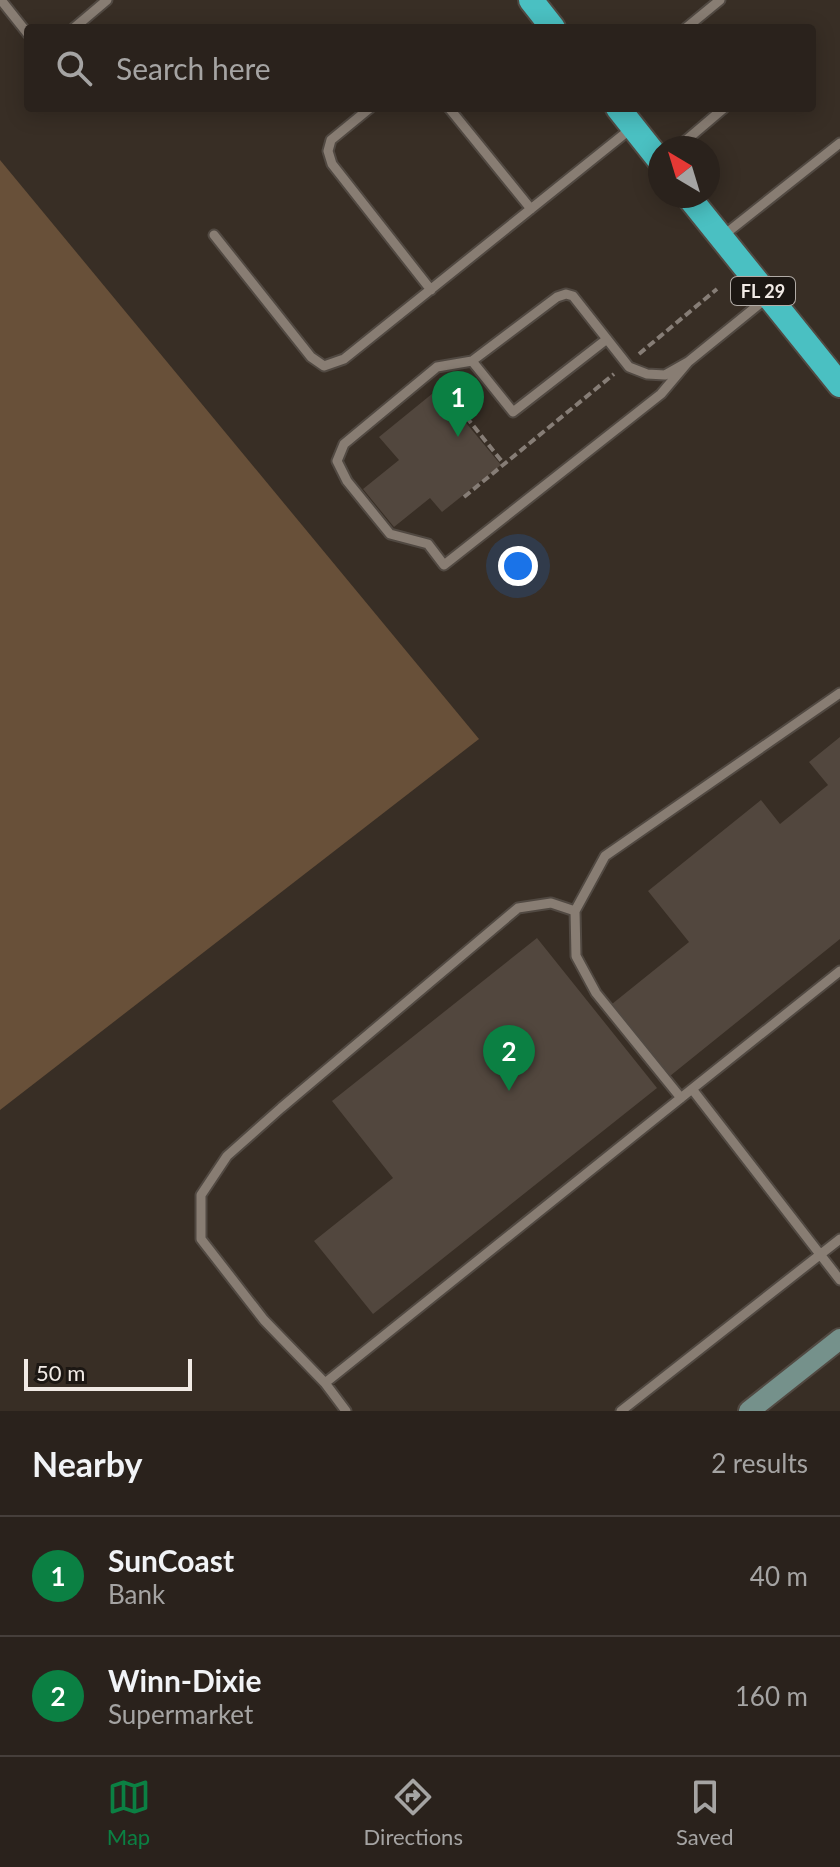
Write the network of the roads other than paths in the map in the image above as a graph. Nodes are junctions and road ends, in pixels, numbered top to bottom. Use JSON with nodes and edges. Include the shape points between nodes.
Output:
{"nodes":[{"id":1,"x":1,"y":0,"type":"edge"},
{"id":2,"x":531,"y":0,"type":"edge"},
{"id":3,"x":720,"y":0,"type":"edge"},
{"id":4,"x":104,"y":1,"type":"edge"},
{"id":5,"x":78,"y":24,"type":"edge"},
{"id":6,"x":550,"y":24,"type":"edge"},
{"id":7,"x":691,"y":24,"type":"edge"},
{"id":8,"x":24,"y":29,"type":"edge"},
{"id":9,"x":365,"y":112,"type":"edge"},
{"id":10,"x":452,"y":112,"type":"edge"},
{"id":11,"x":621,"y":112,"type":"edge"},
{"id":12,"x":719,"y":112,"type":"edge"},
{"id":13,"x":633,"y":127,"type":"junction"},
{"id":14,"x":691,"y":136,"type":"edge"},
{"id":15,"x":840,"y":143,"type":"edge"},
{"id":16,"x":648,"y":146,"type":"edge"},
{"id":17,"x":698,"y":208,"type":"edge"},
{"id":18,"x":531,"y":209,"type":"junction"},
{"id":19,"x":214,"y":235,"type":"dead end"},
{"id":20,"x":721,"y":237,"type":"junction"},
{"id":21,"x":431,"y":290,"type":"junction"},
{"id":22,"x":768,"y":297,"type":"junction"},
{"id":23,"x":607,"y":339,"type":"junction"},
{"id":24,"x":472,"y":361,"type":"junction"},
{"id":25,"x":688,"y":362,"type":"junction"},
{"id":26,"x":840,"y":385,"type":"edge"},
{"id":27,"x":840,"y":693,"type":"edge"},
{"id":28,"x":575,"y":911,"type":"junction"},
{"id":29,"x":840,"y":971,"type":"edge"},
{"id":30,"x":692,"y":1089,"type":"junction"},
{"id":31,"x":681,"y":1098,"type":"junction"},
{"id":32,"x":840,"y":1239,"type":"edge"},
{"id":33,"x":821,"y":1254,"type":"junction"},
{"id":34,"x":840,"y":1280,"type":"edge"},
{"id":35,"x":840,"y":1339,"type":"edge"},
{"id":36,"x":325,"y":1383,"type":"junction"},
{"id":37,"x":346,"y":1411,"type":"edge"},
{"id":38,"x":621,"y":1411,"type":"edge"},
{"id":39,"x":749,"y":1411,"type":"edge"}],
"edges":[{"from":1,"to":8,"type":"lane"},
{"from":2,"to":6,"type":"highway"},
{"from":3,"to":7,"type":"lane"},
{"from":4,"to":5,"type":"lane"},
{"from":9,"to":21,"type":"lane","via":[[331,140],[332,164]]},
{"from":10,"to":18,"type":"lane"},
{"from":11,"to":13,"type":"highway"},
{"from":12,"to":14,"type":"lane"},
{"from":13,"to":16,"type":"highway"},
{"from":13,"to":18,"type":"lane"},
{"from":15,"to":20,"type":"lane"},
{"from":17,"to":20,"type":"highway","number":"FL 29"},
{"from":18,"to":21,"type":"lane"},
{"from":19,"to":21,"type":"lane","via":[[311,357],[324,366],[344,359]]},
{"from":20,"to":22,"type":"highway","number":"FL 29"},
{"from":22,"to":25,"type":"lane"},
{"from":22,"to":26,"type":"highway","number":"FL 29"},
{"from":23,"to":24,"type":"lane","via":[[566,294]]},
{"from":23,"to":24,"type":"lane","via":[[513,412]]},
{"from":23,"to":25,"type":"lane","via":[[629,367],[647,374],[665,375]]},
{"from":24,"to":25,"type":"lane","via":[[437,367],[344,444],[337,461],[390,534],[428,544],[444,565],[661,394]]},
{"from":27,"to":28,"type":"lane","via":[[605,856]]},
{"from":28,"to":31,"type":"lane","via":[[576,956],[596,993]]},
{"from":28,"to":36,"type":"lane","via":[[551,903],[518,908],[259,1127],[227,1156],[201,1195],[201,1239],[264,1320]]},
{"from":29,"to":30,"type":"lane"},
{"from":30,"to":31,"type":"lane"},
{"from":30,"to":33,"type":"lane"},
{"from":31,"to":36,"type":"lane"},
{"from":32,"to":33,"type":"lane"},
{"from":33,"to":34,"type":"lane"},
{"from":33,"to":38,"type":"lane"},
{"from":35,"to":39,"type":"street"},
{"from":36,"to":37,"type":"lane"}]}
